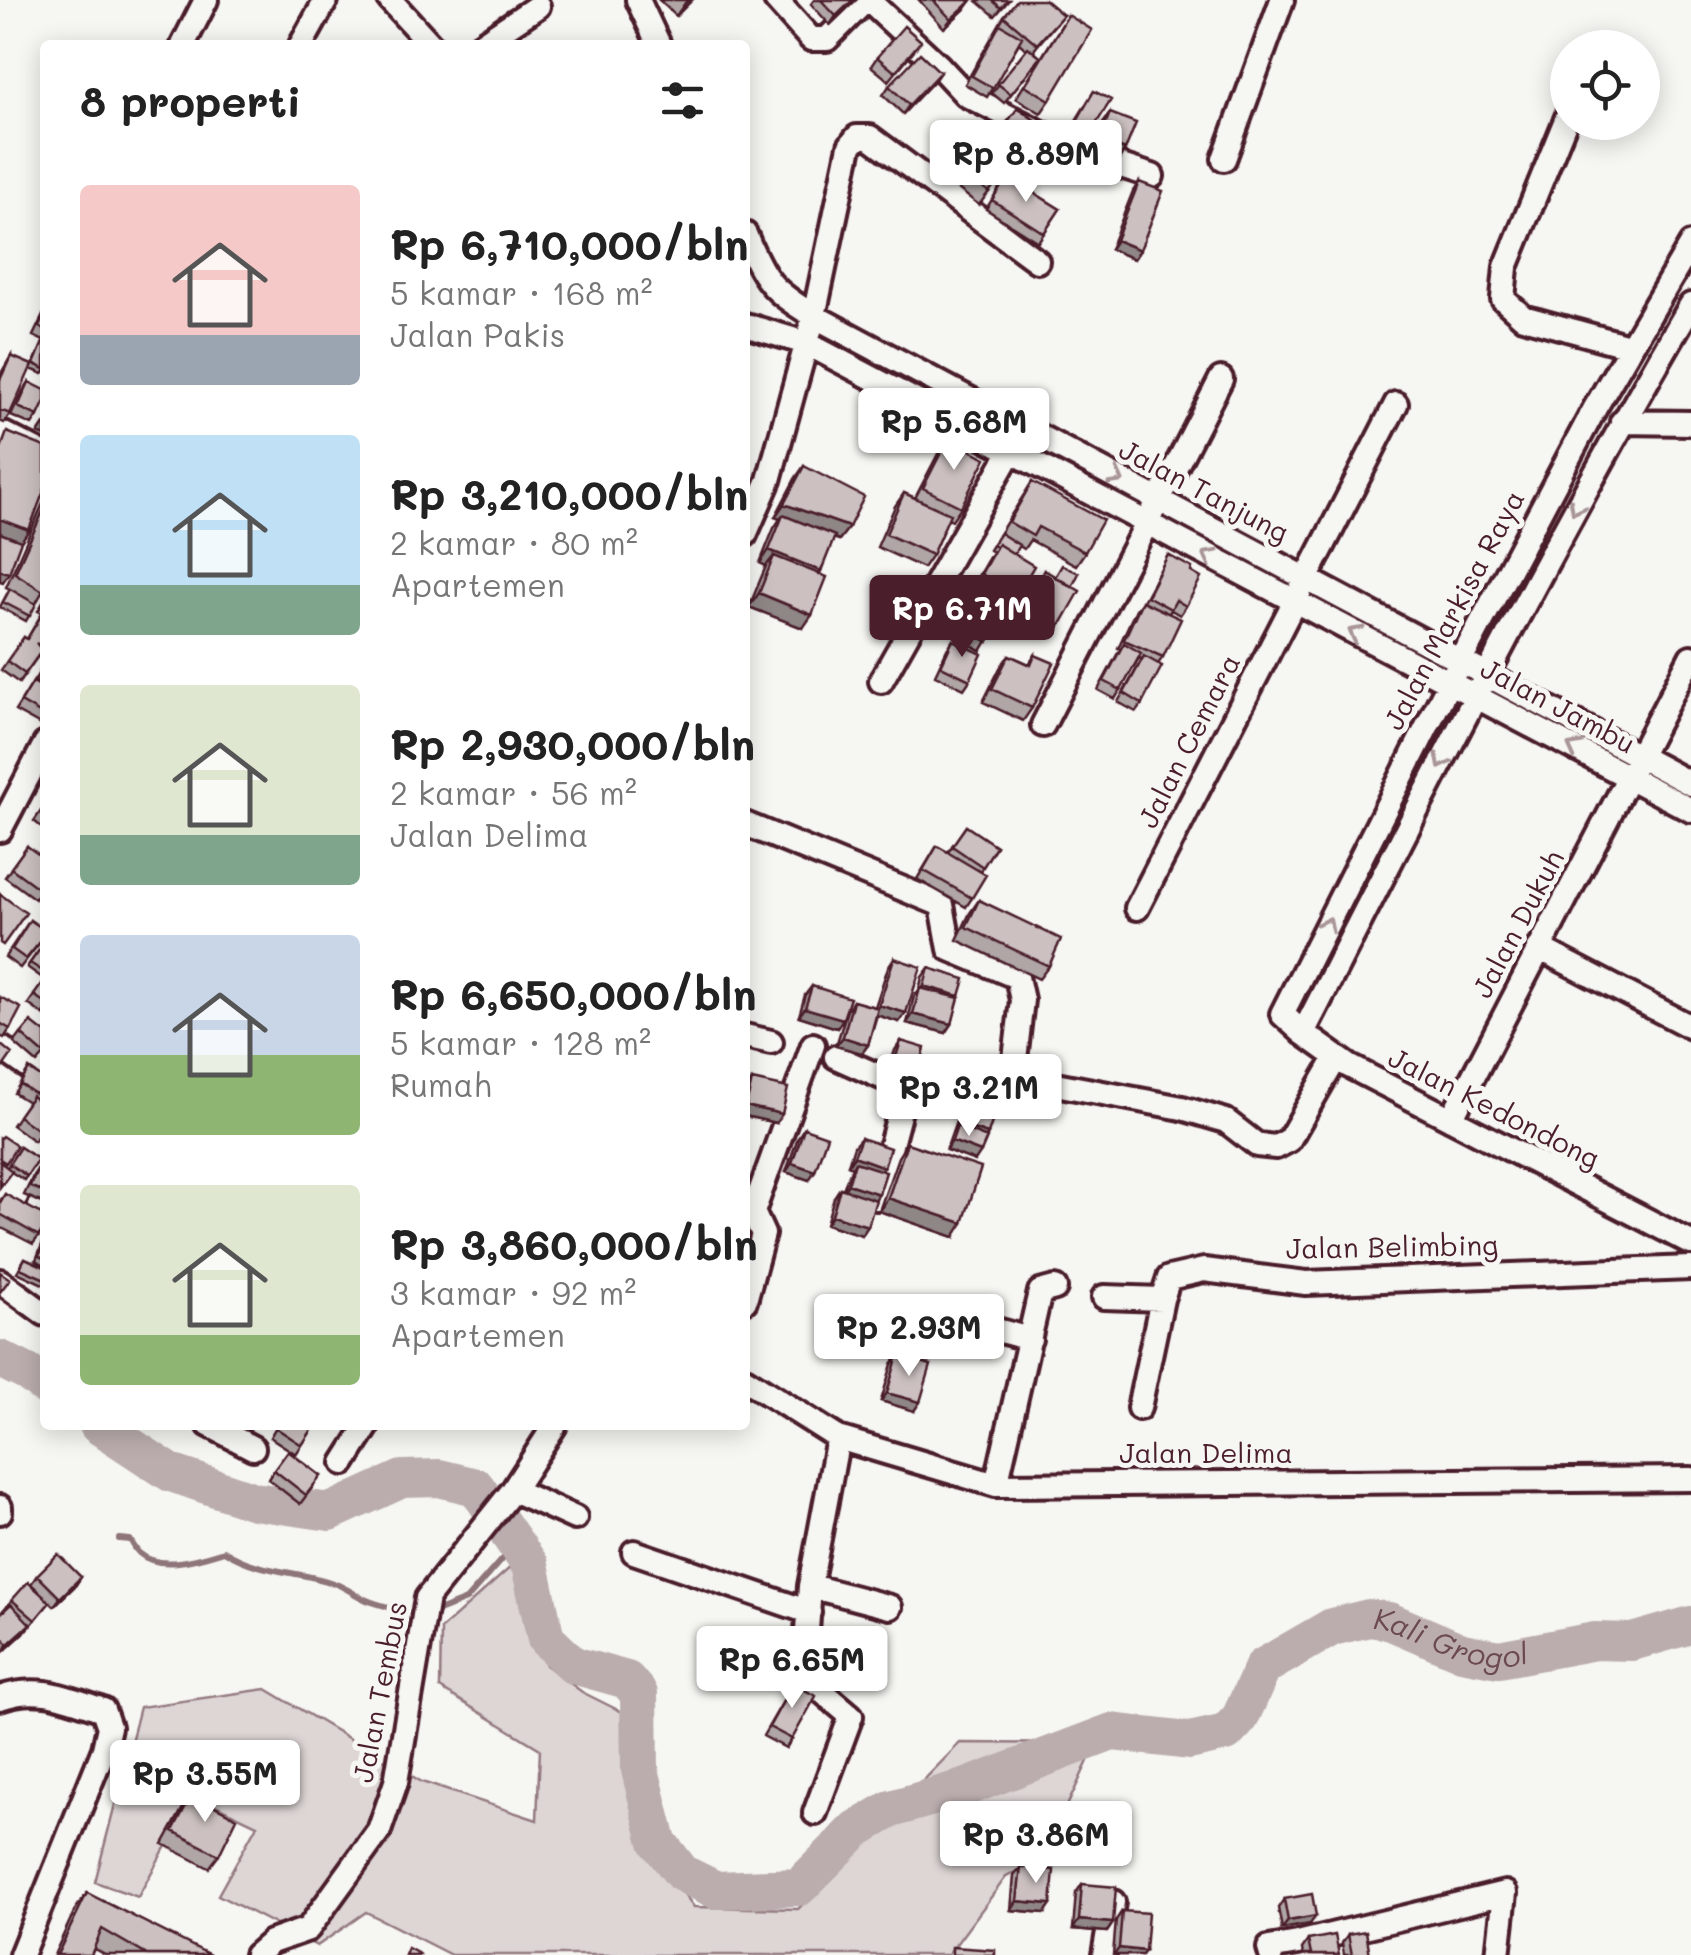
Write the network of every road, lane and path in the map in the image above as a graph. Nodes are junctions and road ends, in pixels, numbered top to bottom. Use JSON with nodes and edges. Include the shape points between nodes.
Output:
{"nodes":[{"id":1,"x":206,"y":0,"type":"edge"},
{"id":2,"x":326,"y":0,"type":"edge"},
{"id":3,"x":390,"y":0,"type":"edge"},
{"id":4,"x":638,"y":0,"type":"edge"},
{"id":5,"x":776,"y":0,"type":"edge"},
{"id":6,"x":867,"y":0,"type":"edge"},
{"id":7,"x":1282,"y":0,"type":"edge"},
{"id":8,"x":538,"y":6,"type":"dead end"},
{"id":9,"x":186,"y":40,"type":"edge"},
{"id":10,"x":303,"y":40,"type":"edge"},
{"id":11,"x":426,"y":40,"type":"edge"},
{"id":12,"x":487,"y":40,"type":"edge"},
{"id":13,"x":657,"y":40,"type":"edge"},
{"id":14,"x":1558,"y":140,"type":"edge"},
{"id":15,"x":1224,"y":160,"type":"dead end"},
{"id":16,"x":1152,"y":176,"type":"dead end"},
{"id":17,"x":1691,"y":244,"type":"edge"},
{"id":18,"x":750,"y":246,"type":"edge"},
{"id":19,"x":1037,"y":261,"type":"dead end"},
{"id":20,"x":1691,"y":305,"type":"edge"},
{"id":21,"x":814,"y":316,"type":"junction"},
{"id":22,"x":750,"y":326,"type":"edge"},
{"id":23,"x":806,"y":343,"type":"junction"},
{"id":24,"x":1630,"y":346,"type":"junction"},
{"id":25,"x":1691,"y":351,"type":"edge"},
{"id":26,"x":1663,"y":352,"type":"junction"},
{"id":27,"x":1221,"y":379,"type":"dead end"},
{"id":28,"x":1396,"y":404,"type":"dead end"},
{"id":29,"x":1622,"y":422,"type":"junction"},
{"id":30,"x":1691,"y":423,"type":"edge"},
{"id":31,"x":1024,"y":428,"type":"junction"},
{"id":32,"x":0,"y":432,"type":"edge"},
{"id":33,"x":1010,"y":451,"type":"junction"},
{"id":34,"x":40,"y":452,"type":"edge"},
{"id":35,"x":750,"y":475,"type":"edge"},
{"id":36,"x":769,"y":480,"type":"junction"},
{"id":37,"x":1158,"y":500,"type":"junction"},
{"id":38,"x":1147,"y":523,"type":"junction"},
{"id":39,"x":750,"y":524,"type":"edge"},
{"id":40,"x":1307,"y":580,"type":"junction"},
{"id":41,"x":1295,"y":601,"type":"junction"},
{"id":42,"x":1691,"y":657,"type":"edge"},
{"id":43,"x":1455,"y":672,"type":"junction"},
{"id":44,"x":881,"y":681,"type":"dead end"},
{"id":45,"x":1481,"y":686,"type":"junction"},
{"id":46,"x":1043,"y":725,"type":"dead end"},
{"id":47,"x":1635,"y":767,"type":"junction"},
{"id":48,"x":38,"y":770,"type":"edge"},
{"id":49,"x":1691,"y":784,"type":"edge"},
{"id":50,"x":1691,"y":810,"type":"edge"},
{"id":51,"x":750,"y":826,"type":"edge"},
{"id":52,"x":0,"y":830,"type":"edge"},
{"id":53,"x":1136,"y":908,"type":"dead end"},
{"id":54,"x":1539,"y":948,"type":"junction"},
{"id":55,"x":1282,"y":1011,"type":"joint"},
{"id":56,"x":1691,"y":1027,"type":"edge"},
{"id":57,"x":1302,"y":1033,"type":"junction"},
{"id":58,"x":750,"y":1037,"type":"edge"},
{"id":59,"x":771,"y":1042,"type":"dead end"},
{"id":60,"x":813,"y":1045,"type":"dead end"},
{"id":61,"x":0,"y":1046,"type":"edge"},
{"id":62,"x":836,"y":1057,"type":"dead end"},
{"id":63,"x":1336,"y":1058,"type":"junction"},
{"id":64,"x":40,"y":1069,"type":"edge"},
{"id":65,"x":1013,"y":1076,"type":"junction"},
{"id":66,"x":906,"y":1088,"type":"junction"},
{"id":67,"x":1451,"y":1119,"type":"junction"},
{"id":68,"x":877,"y":1198,"type":"edge"},
{"id":69,"x":750,"y":1209,"type":"edge"},
{"id":70,"x":750,"y":1214,"type":"edge"},
{"id":71,"x":1691,"y":1243,"type":"edge"},
{"id":72,"x":1691,"y":1268,"type":"edge"},
{"id":73,"x":0,"y":1281,"type":"edge"},
{"id":74,"x":750,"y":1282,"type":"edge"},
{"id":75,"x":1056,"y":1288,"type":"dead end"},
{"id":76,"x":1104,"y":1297,"type":"dead end"},
{"id":77,"x":1162,"y":1299,"type":"junction"},
{"id":78,"x":40,"y":1310,"type":"edge"},
{"id":79,"x":963,"y":1322,"type":"dead end"},
{"id":80,"x":1030,"y":1338,"type":"junction"},
{"id":81,"x":750,"y":1382,"type":"edge"},
{"id":82,"x":1139,"y":1408,"type":"dead end"},
{"id":83,"x":218,"y":1430,"type":"edge"},
{"id":84,"x":365,"y":1430,"type":"edge"},
{"id":85,"x":552,"y":1430,"type":"edge"},
{"id":86,"x":838,"y":1438,"type":"junction"},
{"id":87,"x":253,"y":1448,"type":"dead end"},
{"id":88,"x":344,"y":1463,"type":"dead end"},
{"id":89,"x":1691,"y":1479,"type":"edge"},
{"id":90,"x":996,"y":1485,"type":"junction"},
{"id":91,"x":509,"y":1495,"type":"junction"},
{"id":92,"x":575,"y":1518,"type":"dead end"},
{"id":93,"x":634,"y":1552,"type":"dead end"},
{"id":94,"x":810,"y":1586,"type":"junction"},
{"id":95,"x":890,"y":1607,"type":"dead end"},
{"id":96,"x":809,"y":1612,"type":"junction"},
{"id":97,"x":0,"y":1698,"type":"edge"},
{"id":98,"x":815,"y":1813,"type":"dead end"},
{"id":99,"x":1114,"y":1894,"type":"edge"},
{"id":100,"x":21,"y":1955,"type":"edge"},
{"id":101,"x":256,"y":1955,"type":"edge"},
{"id":102,"x":1104,"y":1955,"type":"edge"},
{"id":103,"x":1270,"y":1955,"type":"edge"},
{"id":104,"x":1498,"y":1955,"type":"edge"}],
"edges":[{"from":1,"to":9,"type":"street"},
{"from":2,"to":10,"type":"street"},
{"from":3,"to":11,"type":"street"},
{"from":4,"to":13,"type":"street"},
{"from":5,"to":6,"type":"street","via":[[811,39],[827,39]]},
{"from":6,"to":16,"type":"street","via":[[966,95],[1081,154]]},
{"from":7,"to":15,"type":"street"},
{"from":8,"to":12,"type":"street"},
{"from":14,"to":24,"type":"street","via":[[1506,267],[1503,299],[1523,317]]},
{"from":17,"to":24,"type":"street","name":"Jalan Markisa Raya"},
{"from":18,"to":21,"type":"street","name":"Jalan Tanjung","via":[[770,285]]},
{"from":19,"to":21,"type":"street","via":[[870,137],[856,137]]},
{"from":20,"to":26,"type":"street"},
{"from":21,"to":23,"type":"street"},
{"from":21,"to":31,"type":"street","name":"Jalan Tanjung"},
{"from":22,"to":23,"type":"street","name":"Jalan Tanjung"},
{"from":23,"to":33,"type":"street","name":"Jalan Tanjung"},
{"from":23,"to":36,"type":"street"},
{"from":24,"to":43,"type":"street","name":"Jalan Markisa Raya"},
{"from":25,"to":26,"type":"street"},
{"from":26,"to":29,"type":"street"},
{"from":27,"to":37,"type":"street"},
{"from":28,"to":40,"type":"street","name":"Jalan Cemara"},
{"from":29,"to":30,"type":"street"},
{"from":29,"to":45,"type":"street","one_way":true},
{"from":31,"to":33,"type":"street"},
{"from":31,"to":37,"type":"street","name":"Jalan Tanjung","one_way":true},
{"from":32,"to":34,"type":"street"},
{"from":33,"to":38,"type":"street","name":"Jalan Tanjung"},
{"from":33,"to":44,"type":"street"},
{"from":35,"to":36,"type":"street"},
{"from":36,"to":39,"type":"street"},
{"from":37,"to":38,"type":"street"},
{"from":37,"to":40,"type":"street","name":"Jalan Tanjung"},
{"from":41,"to":38,"type":"street","name":"Jalan Tanjung","one_way":true},
{"from":38,"to":46,"type":"street"},
{"from":40,"to":41,"type":"street","name":"Jalan Cemara"},
{"from":40,"to":43,"type":"street","name":"Jalan Tanjung"},
{"from":43,"to":41,"type":"street","name":"Jalan Tanjung","one_way":true},
{"from":41,"to":53,"type":"street","name":"Jalan Cemara"},
{"from":42,"to":47,"type":"street","name":"Jalan Dukuh"},
{"from":43,"to":45,"type":"street","name":"Jalan Jambu"},
{"from":55,"to":43,"type":"street","name":"Jalan Markisa Raya","one_way":true},
{"from":45,"to":47,"type":"street","name":"Jalan Jambu"},
{"from":45,"to":57,"type":"street","one_way":true},
{"from":47,"to":49,"type":"street","name":"Jalan Jambu"},
{"from":47,"to":50,"type":"street","name":"Jalan Jambu"},
{"from":47,"to":54,"type":"street","name":"Jalan Dukuh"},
{"from":48,"to":52,"type":"street"},
{"from":51,"to":65,"type":"street","via":[[942,905],[950,949],[1017,977],[1022,1000]]},
{"from":54,"to":56,"type":"street"},
{"from":54,"to":67,"type":"street","name":"Jalan Dukuh"},
{"from":55,"to":57,"type":"street","name":"Jalan Kedondong"},
{"from":57,"to":63,"type":"street","name":"Jalan Kedondong"},
{"from":58,"to":59,"type":"street"},
{"from":60,"to":69,"type":"street"},
{"from":61,"to":64,"type":"street"},
{"from":62,"to":66,"type":"street"},
{"from":63,"to":65,"type":"street","via":[[1289,1140],[1276,1147],[1257,1145],[1226,1121],[1182,1108]]},
{"from":63,"to":67,"type":"street","name":"Jalan Kedondong"},
{"from":65,"to":66,"type":"street"},
{"from":66,"to":68,"type":"street"},
{"from":67,"to":71,"type":"street","name":"Jalan Kedondong"},
{"from":70,"to":74,"type":"street","via":[[763,1234]]},
{"from":72,"to":77,"type":"street","name":"Jalan Belimbing","via":[[1306,1283],[1204,1270],[1170,1278]]},
{"from":73,"to":78,"type":"street"},
{"from":75,"to":80,"type":"street","via":[[1040,1292]]},
{"from":76,"to":77,"type":"street"},
{"from":77,"to":82,"type":"street"},
{"from":79,"to":80,"type":"street"},
{"from":80,"to":90,"type":"street"},
{"from":81,"to":86,"type":"street","name":"Jalan Delima"},
{"from":83,"to":87,"type":"street"},
{"from":84,"to":88,"type":"street"},
{"from":85,"to":91,"type":"street","name":"Jalan Tembus"},
{"from":86,"to":90,"type":"street","name":"Jalan Delima"},
{"from":86,"to":94,"type":"street"},
{"from":89,"to":90,"type":"street","name":"Jalan Delima"},
{"from":91,"to":92,"type":"street"},
{"from":91,"to":101,"type":"street","name":"Jalan Tembus","via":[[424,1606],[396,1782],[379,1831],[308,1929]]},
{"from":93,"to":96,"type":"street"},
{"from":94,"to":95,"type":"street"},
{"from":94,"to":96,"type":"street"},
{"from":96,"to":98,"type":"street","via":[[804,1676],[852,1716]]},
{"from":97,"to":100,"type":"street","via":[[50,1692],[103,1710],[109,1727]]},
{"from":99,"to":102,"type":"street"},
{"from":103,"to":104,"type":"street","via":[[1269,1948],[1506,1894]]}]}
